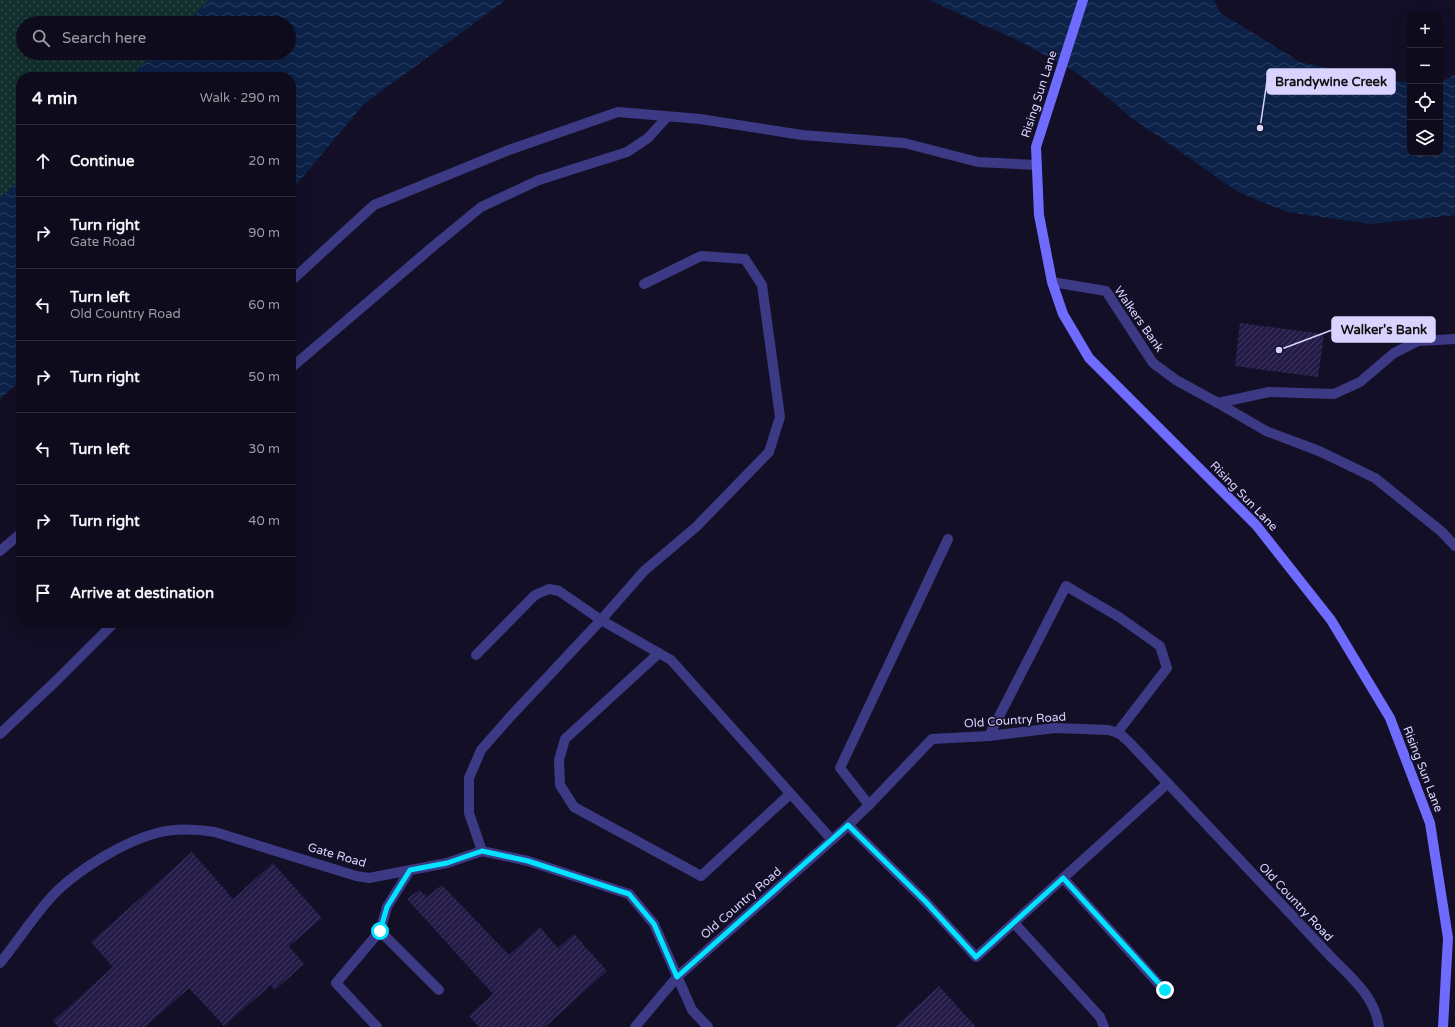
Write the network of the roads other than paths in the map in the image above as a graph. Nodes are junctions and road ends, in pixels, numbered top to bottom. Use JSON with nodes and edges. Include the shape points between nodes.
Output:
{"nodes":[{"id":1,"x":1083,"y":0,"type":"edge"},
{"id":2,"x":667,"y":117,"type":"junction"},
{"id":3,"x":1037,"y":165,"type":"junction"},
{"id":4,"x":296,"y":276,"type":"edge"},
{"id":5,"x":1052,"y":282,"type":"junction"},
{"id":6,"x":644,"y":284,"type":"dead end"},
{"id":7,"x":1455,"y":339,"type":"edge"},
{"id":8,"x":296,"y":364,"type":"edge"},
{"id":9,"x":1218,"y":403,"type":"junction"},
{"id":10,"x":16,"y":537,"type":"edge"},
{"id":11,"x":948,"y":539,"type":"dead end"},
{"id":12,"x":1455,"y":546,"type":"edge"},
{"id":13,"x":0,"y":551,"type":"edge"},
{"id":14,"x":601,"y":620,"type":"junction"},
{"id":15,"x":109,"y":628,"type":"edge"},
{"id":16,"x":659,"y":653,"type":"junction"},
{"id":17,"x":476,"y":655,"type":"dead end"},
{"id":18,"x":1117,"y":733,"type":"junction"},
{"id":19,"x":0,"y":734,"type":"edge"},
{"id":20,"x":990,"y":736,"type":"junction"},
{"id":21,"x":1168,"y":783,"type":"junction"},
{"id":22,"x":790,"y":794,"type":"junction"},
{"id":23,"x":869,"y":805,"type":"junction"},
{"id":24,"x":848,"y":825,"type":"junction"},
{"id":25,"x":832,"y":840,"type":"junction"},
{"id":26,"x":482,"y":851,"type":"junction"},
{"id":27,"x":410,"y":870,"type":"junction"},
{"id":28,"x":1063,"y":878,"type":"junction"},
{"id":29,"x":1014,"y":923,"type":"junction"},
{"id":30,"x":380,"y":931,"type":"junction"},
{"id":31,"x":0,"y":963,"type":"edge"},
{"id":32,"x":677,"y":977,"type":"junction"},
{"id":33,"x":439,"y":990,"type":"dead end"},
{"id":34,"x":1165,"y":990,"type":"dead end"},
{"id":35,"x":377,"y":1027,"type":"edge"},
{"id":36,"x":635,"y":1027,"type":"edge"},
{"id":37,"x":708,"y":1027,"type":"edge"},
{"id":38,"x":1104,"y":1027,"type":"edge"},
{"id":39,"x":1379,"y":1027,"type":"edge"},
{"id":40,"x":1443,"y":1027,"type":"edge"}],
"edges":[{"from":1,"to":3,"type":"street","name":"Rising Sun Lane","via":[[1036,147]]},
{"from":2,"to":3,"type":"lane","via":[[700,119],[802,135],[904,143],[978,162]]},
{"from":2,"to":4,"type":"lane","via":[[618,112],[509,150],[374,205]]},
{"from":2,"to":8,"type":"lane","via":[[648,138],[627,152],[539,180],[481,207]]},
{"from":3,"to":5,"type":"street","name":"Rising Sun Lane","via":[[1039,215]]},
{"from":5,"to":9,"type":"lane","name":"Walkers Bank","via":[[1106,291],[1153,363],[1176,380]]},
{"from":5,"to":40,"type":"street","name":"Rising Sun Lane","via":[[1063,314],[1089,358],[1256,525],[1331,620],[1390,718],[1430,823],[1448,938]]},
{"from":6,"to":14,"type":"lane","via":[[701,256],[745,259],[762,285],[780,417],[769,452],[696,527],[644,571]]},
{"from":7,"to":9,"type":"lane","via":[[1418,341],[1394,353],[1360,382],[1334,394],[1269,392]]},
{"from":9,"to":12,"type":"lane","name":"Walkers Bank","via":[[1266,431],[1319,451],[1375,478],[1442,532]]},
{"from":10,"to":13,"type":"lane"},
{"from":11,"to":23,"type":"lane","via":[[840,768]]},
{"from":14,"to":16,"type":"lane"},
{"from":14,"to":17,"type":"lane","via":[[559,591],[549,589],[535,595]]},
{"from":14,"to":26,"type":"lane","via":[[481,750],[469,778],[469,813]]},
{"from":15,"to":19,"type":"lane"},
{"from":16,"to":22,"type":"lane","via":[[671,660]]},
{"from":16,"to":22,"type":"lane","via":[[564,739],[559,760],[560,786],[574,807],[701,876]]},
{"from":18,"to":20,"type":"lane","name":"Old Country Road","via":[[1108,730],[1055,728]]},
{"from":18,"to":20,"type":"lane","via":[[1167,668],[1160,646],[1119,616],[1066,586]]},
{"from":18,"to":21,"type":"lane","name":"Old Country Road"},
{"from":20,"to":23,"type":"lane","name":"Old Country Road","via":[[932,739]]},
{"from":21,"to":28,"type":"lane"},
{"from":21,"to":39,"type":"lane","name":"Old Country Road","via":[[1358,983],[1374,1009]]},
{"from":22,"to":25,"type":"lane"},
{"from":23,"to":24,"type":"lane","name":"Old Country Road"},
{"from":24,"to":25,"type":"lane","name":"Old Country Road"},
{"from":24,"to":29,"type":"lane","via":[[926,902],[976,957]]},
{"from":25,"to":32,"type":"lane","name":"Old Country Road"},
{"from":26,"to":27,"type":"lane","name":"Gate Road","via":[[447,863]]},
{"from":26,"to":32,"type":"lane","via":[[528,861],[629,894],[654,924]]},
{"from":27,"to":30,"type":"lane","via":[[387,907]]},
{"from":27,"to":31,"type":"lane","name":"Gate Road","via":[[369,878],[215,832],[196,829],[156,833],[117,850],[78,873],[57,892]]},
{"from":28,"to":29,"type":"lane"},
{"from":28,"to":34,"type":"lane"},
{"from":29,"to":38,"type":"lane","via":[[1100,1017]]},
{"from":30,"to":33,"type":"lane"},
{"from":30,"to":35,"type":"lane","via":[[336,983]]},
{"from":32,"to":36,"type":"lane","name":"Old Country Road"},
{"from":32,"to":37,"type":"lane","via":[[692,1010]]}]}
